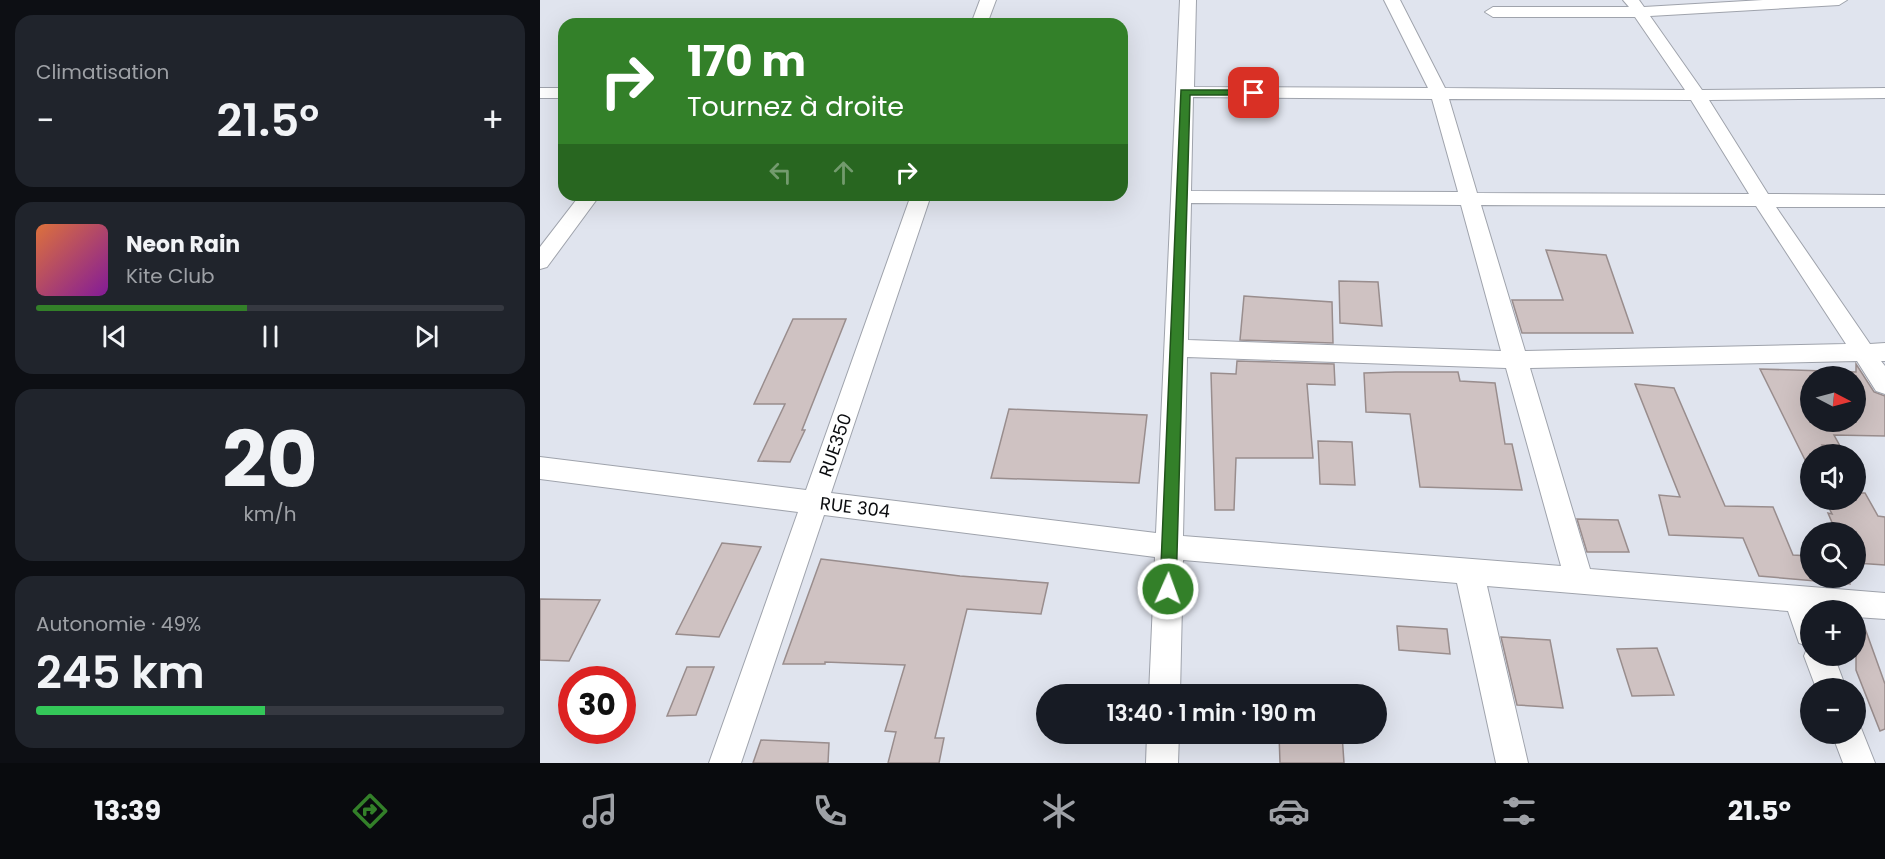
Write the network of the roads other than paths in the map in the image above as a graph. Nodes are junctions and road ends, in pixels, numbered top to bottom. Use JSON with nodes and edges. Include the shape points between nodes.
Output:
{"nodes":[{"id":1,"x":988,"y":0,"type":"edge"},
{"id":2,"x":1188,"y":0,"type":"edge"},
{"id":3,"x":1392,"y":0,"type":"edge"},
{"id":4,"x":1839,"y":0,"type":"edge"},
{"id":5,"x":1635,"y":6,"type":"edge"},
{"id":6,"x":1493,"y":12,"type":"dead end"},
{"id":7,"x":982,"y":18,"type":"edge"},
{"id":8,"x":1185,"y":92,"type":"junction"},
{"id":9,"x":540,"y":93,"type":"edge"},
{"id":10,"x":558,"y":93,"type":"edge"},
{"id":11,"x":1439,"y":93,"type":"junction"},
{"id":12,"x":1885,"y":93,"type":"edge"},
{"id":13,"x":1697,"y":95,"type":"junction"},
{"id":14,"x":1181,"y":197,"type":"junction"},
{"id":15,"x":1470,"y":199,"type":"junction"},
{"id":16,"x":1762,"y":200,"type":"junction"},
{"id":17,"x":586,"y":201,"type":"edge"},
{"id":18,"x":919,"y":201,"type":"edge"},
{"id":19,"x":1885,"y":201,"type":"edge"},
{"id":20,"x":540,"y":262,"type":"edge"},
{"id":21,"x":1176,"y":348,"type":"junction"},
{"id":22,"x":1874,"y":352,"type":"edge"},
{"id":23,"x":1516,"y":360,"type":"junction"},
{"id":24,"x":1885,"y":385,"type":"edge"},
{"id":25,"x":540,"y":468,"type":"edge"},
{"id":26,"x":815,"y":502,"type":"junction"},
{"id":27,"x":1169,"y":547,"type":"junction"},
{"id":28,"x":1469,"y":572,"type":"junction"},
{"id":29,"x":1579,"y":581,"type":"junction"},
{"id":30,"x":1798,"y":599,"type":"junction"},
{"id":31,"x":1800,"y":605,"type":"edge"},
{"id":32,"x":1885,"y":606,"type":"edge"},
{"id":33,"x":1164,"y":684,"type":"edge"},
{"id":34,"x":1163,"y":744,"type":"edge"},
{"id":35,"x":1852,"y":744,"type":"edge"},
{"id":36,"x":725,"y":763,"type":"edge"},
{"id":37,"x":1162,"y":763,"type":"edge"},
{"id":38,"x":1512,"y":763,"type":"edge"},
{"id":39,"x":1859,"y":763,"type":"edge"}],
"edges":[{"from":1,"to":7,"type":"street"},
{"from":2,"to":8,"type":"street"},
{"from":3,"to":11,"type":"street"},
{"from":4,"to":5,"type":"street"},
{"from":5,"to":6,"type":"street"},
{"from":5,"to":13,"type":"street"},
{"from":8,"to":11,"type":"street"},
{"from":8,"to":14,"type":"street"},
{"from":9,"to":10,"type":"street"},
{"from":11,"to":13,"type":"street"},
{"from":11,"to":15,"type":"street"},
{"from":12,"to":13,"type":"street"},
{"from":13,"to":16,"type":"street"},
{"from":14,"to":15,"type":"street"},
{"from":14,"to":21,"type":"street"},
{"from":15,"to":16,"type":"street"},
{"from":15,"to":23,"type":"street"},
{"from":16,"to":19,"type":"street"},
{"from":16,"to":22,"type":"street"},
{"from":17,"to":20,"type":"street"},
{"from":18,"to":26,"type":"street","name":"RUE350"},
{"from":21,"to":23,"type":"street"},
{"from":21,"to":27,"type":"street"},
{"from":22,"to":23,"type":"street"},
{"from":22,"to":24,"type":"street"},
{"from":23,"to":29,"type":"street"},
{"from":25,"to":26,"type":"street","name":"RUE 304"},
{"from":26,"to":27,"type":"street","name":"RUE 304"},
{"from":26,"to":36,"type":"street","name":"RUE350"},
{"from":27,"to":28,"type":"street","name":"RUE 304"},
{"from":27,"to":33,"type":"street"},
{"from":28,"to":29,"type":"street","name":"RUE 304"},
{"from":28,"to":38,"type":"street"},
{"from":29,"to":30,"type":"street","name":"RUE 304"},
{"from":30,"to":31,"type":"street"},
{"from":30,"to":32,"type":"street","name":"RUE 304"},
{"from":34,"to":37,"type":"street"},
{"from":35,"to":39,"type":"street"}]}
